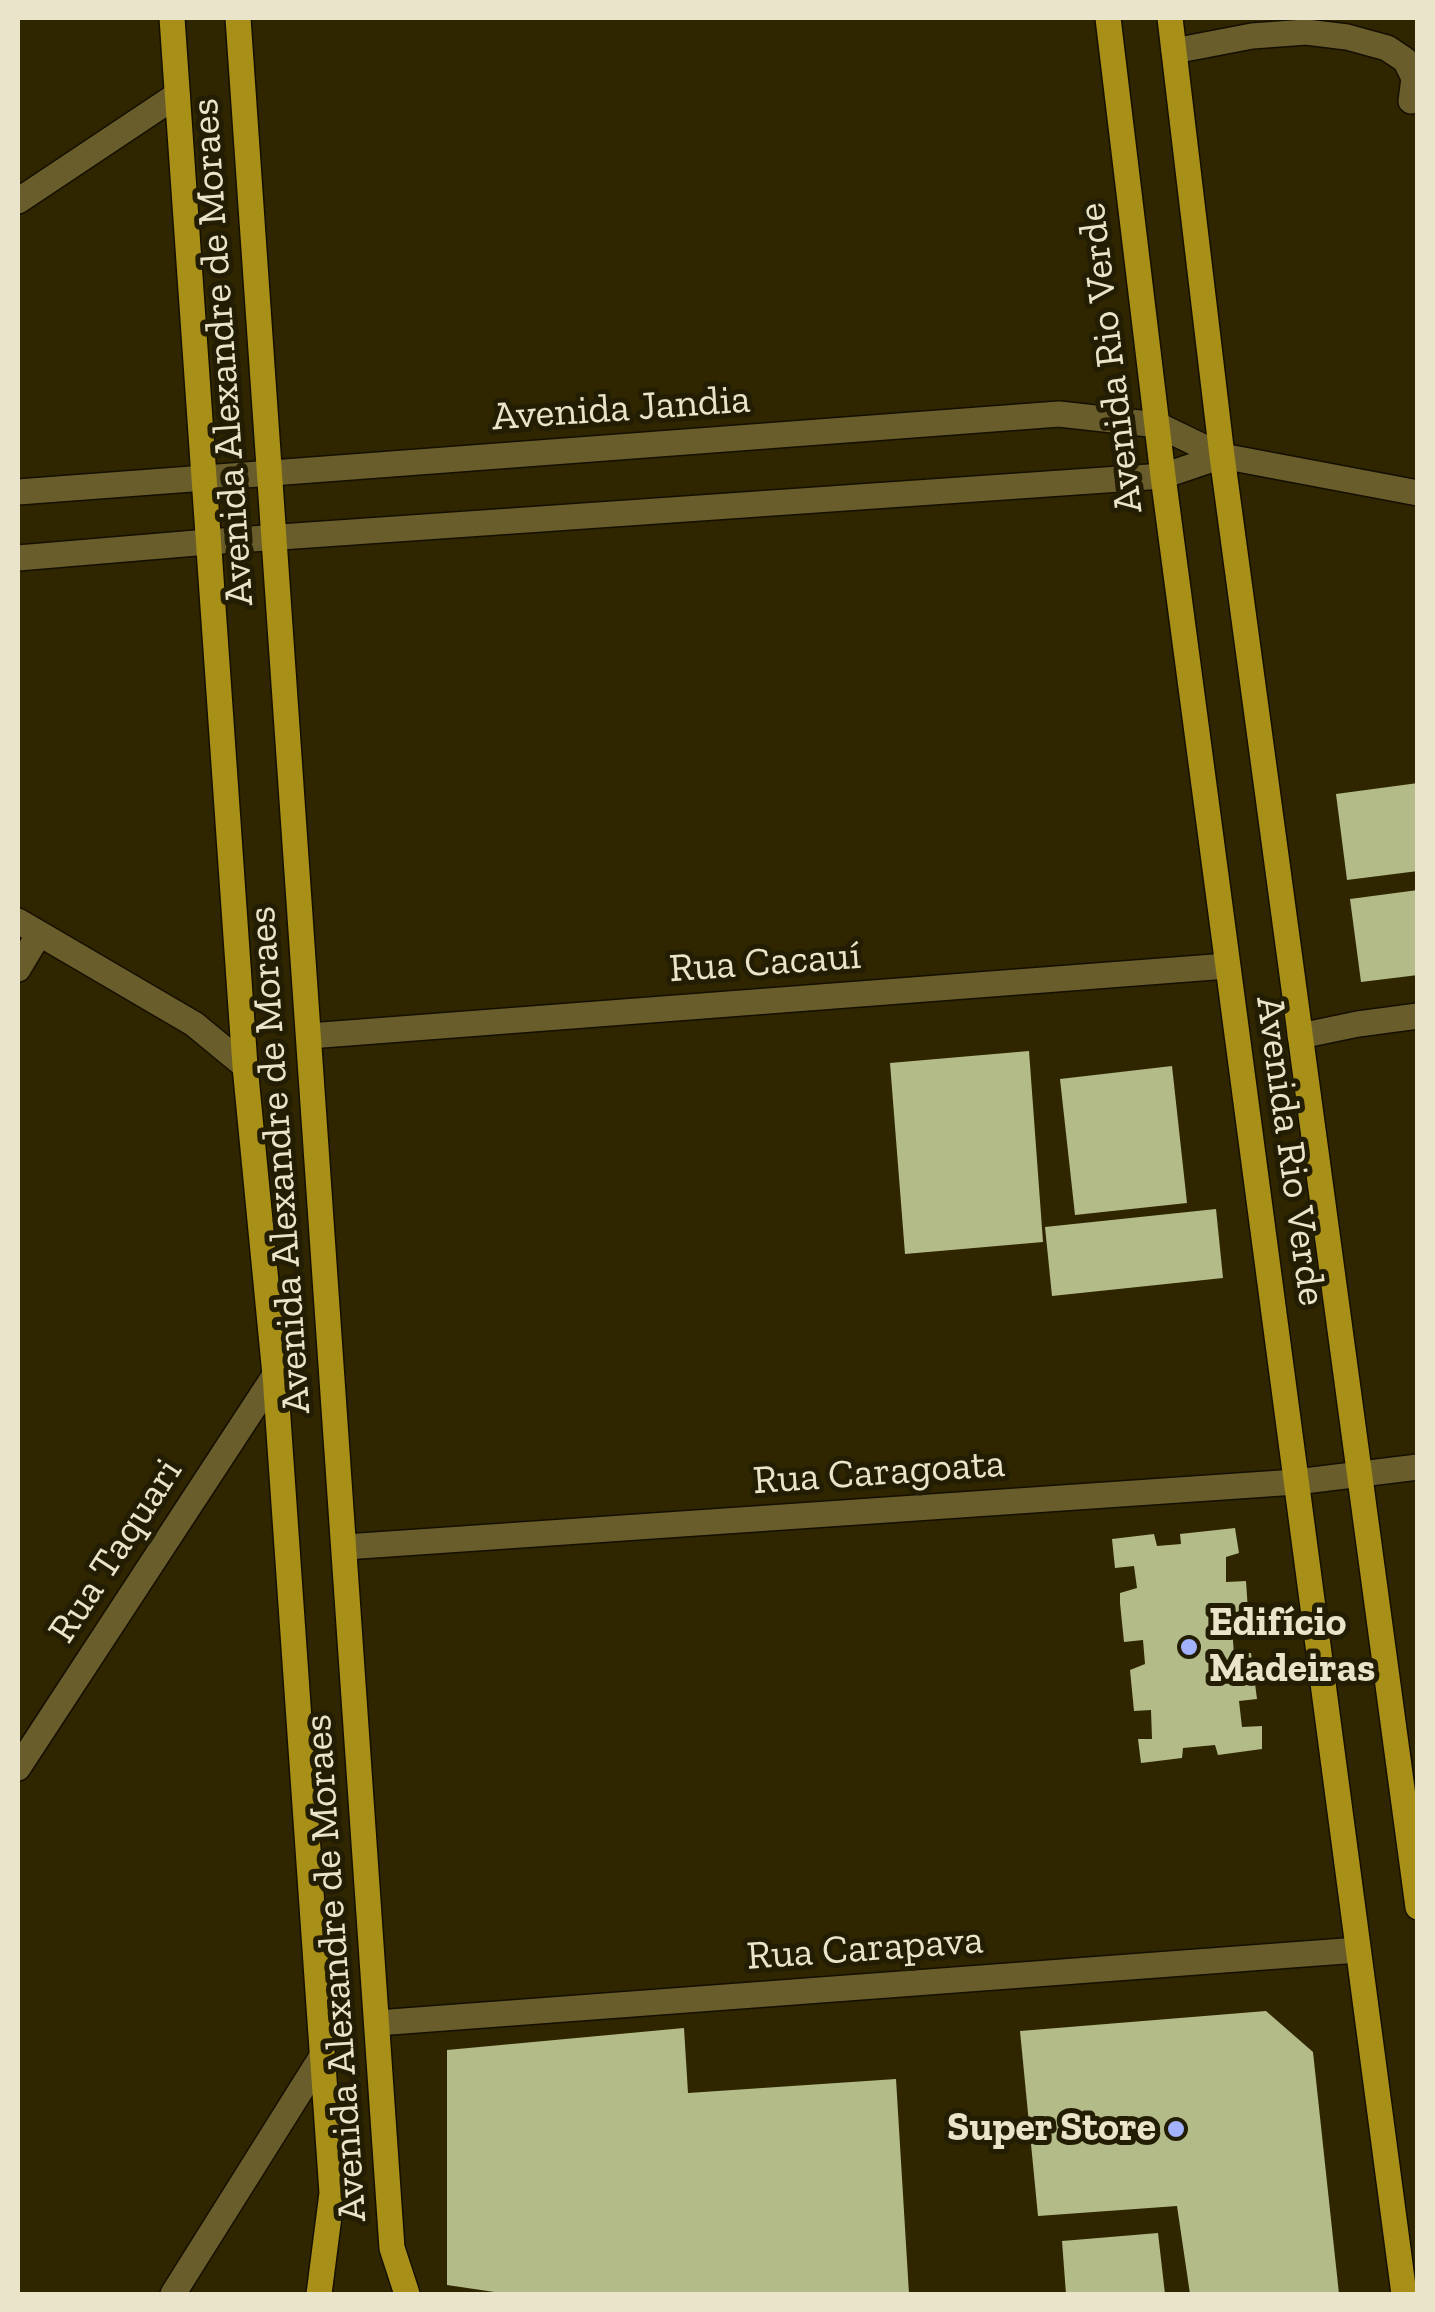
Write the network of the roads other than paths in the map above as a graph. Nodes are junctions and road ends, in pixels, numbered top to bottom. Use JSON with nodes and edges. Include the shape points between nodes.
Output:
{"nodes":[{"id":1,"x":172,"y":18,"type":"edge"},
{"id":2,"x":238,"y":18,"type":"edge"},
{"id":3,"x":1108,"y":18,"type":"edge"},
{"id":4,"x":1170,"y":18,"type":"edge"},
{"id":5,"x":1174,"y":51,"type":"junction"},
{"id":6,"x":177,"y":95,"type":"junction"},
{"id":7,"x":1411,"y":101,"type":"dead end"},
{"id":8,"x":18,"y":201,"type":"edge"},
{"id":9,"x":1158,"y":425,"type":"junction"},
{"id":10,"x":1222,"y":456,"type":"junction"},
{"id":11,"x":270,"y":473,"type":"junction"},
{"id":12,"x":1163,"y":476,"type":"junction"},
{"id":13,"x":204,"y":478,"type":"junction"},
{"id":14,"x":18,"y":492,"type":"edge"},
{"id":15,"x":1418,"y":493,"type":"edge"},
{"id":16,"x":274,"y":538,"type":"junction"},
{"id":17,"x":208,"y":542,"type":"junction"},
{"id":18,"x":18,"y":558,"type":"edge"},
{"id":19,"x":28,"y":928,"type":"edge"},
{"id":20,"x":1227,"y":966,"type":"junction"},
{"id":21,"x":18,"y":969,"type":"edge"},
{"id":22,"x":1418,"y":1016,"type":"edge"},
{"id":23,"x":309,"y":1036,"type":"junction"},
{"id":24,"x":1300,"y":1036,"type":"junction"},
{"id":25,"x":245,"y":1066,"type":"junction"},
{"id":26,"x":275,"y":1375,"type":"junction"},
{"id":27,"x":1418,"y":1467,"type":"edge"},
{"id":28,"x":1359,"y":1475,"type":"junction"},
{"id":29,"x":1296,"y":1482,"type":"junction"},
{"id":30,"x":345,"y":1547,"type":"junction"},
{"id":31,"x":18,"y":1768,"type":"edge"},
{"id":32,"x":1418,"y":1907,"type":"edge"},
{"id":33,"x":1358,"y":1950,"type":"junction"},
{"id":34,"x":377,"y":2023,"type":"junction"},
{"id":35,"x":322,"y":2058,"type":"junction"},
{"id":36,"x":173,"y":2294,"type":"edge"},
{"id":37,"x":319,"y":2294,"type":"edge"},
{"id":38,"x":407,"y":2294,"type":"edge"},
{"id":39,"x":1404,"y":2294,"type":"edge"}],
"edges":[{"from":1,"to":6,"type":"main road","name":"Avenida Alexandre de Moraes"},
{"from":2,"to":11,"type":"main road","name":"Avenida Alexandre de Moraes"},
{"from":3,"to":9,"type":"main road","name":"Avenida Rio Verde"},
{"from":4,"to":5,"type":"main road","name":"Avenida Rio Verde"},
{"from":5,"to":7,"type":"street","via":[[1252,36],[1347,36],[1406,60],[1414,78]]},
{"from":5,"to":10,"type":"main road","name":"Avenida Rio Verde"},
{"from":6,"to":8,"type":"street"},
{"from":6,"to":13,"type":"main road","name":"Avenida Alexandre de Moraes"},
{"from":9,"to":10,"type":"street","name":"Avenida Jandia"},
{"from":9,"to":11,"type":"street","name":"Avenida Jandia","via":[[1059,414]]},
{"from":9,"to":12,"type":"main road","name":"Avenida Rio Verde"},
{"from":10,"to":12,"type":"street","name":"Avenida Jandia"},
{"from":10,"to":15,"type":"street","name":"Avenida Jandia"},
{"from":10,"to":24,"type":"main road","name":"Avenida Rio Verde"},
{"from":11,"to":13,"type":"street","name":"Avenida Jandia"},
{"from":11,"to":16,"type":"main road","name":"Avenida Alexandre de Moraes"},
{"from":12,"to":16,"type":"street","name":"Avenida Jandia"},
{"from":12,"to":20,"type":"main road","name":"Avenida Rio Verde"},
{"from":13,"to":14,"type":"street","name":"Avenida Jandia"},
{"from":13,"to":17,"type":"main road","name":"Avenida Alexandre de Moraes"},
{"from":16,"to":17,"type":"street","name":"Avenida Jandia"},
{"from":16,"to":23,"type":"main road","name":"Avenida Alexandre de Moraes"},
{"from":17,"to":18,"type":"street","name":"Avenida Jandia"},
{"from":17,"to":25,"type":"main road","name":"Avenida Alexandre de Moraes"},
{"from":19,"to":21,"type":"street"},
{"from":19,"to":25,"type":"street","via":[[194,1024]]},
{"from":20,"to":23,"type":"street","name":"Rua Cacauí"},
{"from":20,"to":29,"type":"main road","name":"Avenida Rio Verde"},
{"from":22,"to":24,"type":"street"},
{"from":23,"to":30,"type":"main road","name":"Avenida Alexandre de Moraes"},
{"from":24,"to":28,"type":"main road","name":"Avenida Rio Verde"},
{"from":25,"to":26,"type":"main road","name":"Avenida Alexandre de Moraes"},
{"from":26,"to":31,"type":"street","name":"Rua Taquari"},
{"from":26,"to":35,"type":"main road","name":"Avenida Alexandre de Moraes"},
{"from":27,"to":28,"type":"street","name":"Rua Caragoata"},
{"from":28,"to":29,"type":"street","name":"Rua Caragoata"},
{"from":28,"to":32,"type":"main road","name":"Avenida Rio Verde"},
{"from":29,"to":30,"type":"street","name":"Rua Caragoata"},
{"from":29,"to":33,"type":"main road","name":"Avenida Rio Verde"},
{"from":30,"to":34,"type":"main road","name":"Avenida Alexandre de Moraes"},
{"from":33,"to":34,"type":"street","name":"Rua Carapava"},
{"from":33,"to":39,"type":"main road","name":"Avenida Rio Verde"},
{"from":34,"to":38,"type":"main road","name":"Avenida Alexandre de Moraes","via":[[392,2248]]},
{"from":35,"to":36,"type":"street"},
{"from":35,"to":37,"type":"main road","name":"Avenida Alexandre de Moraes","via":[[332,2193]]}]}
